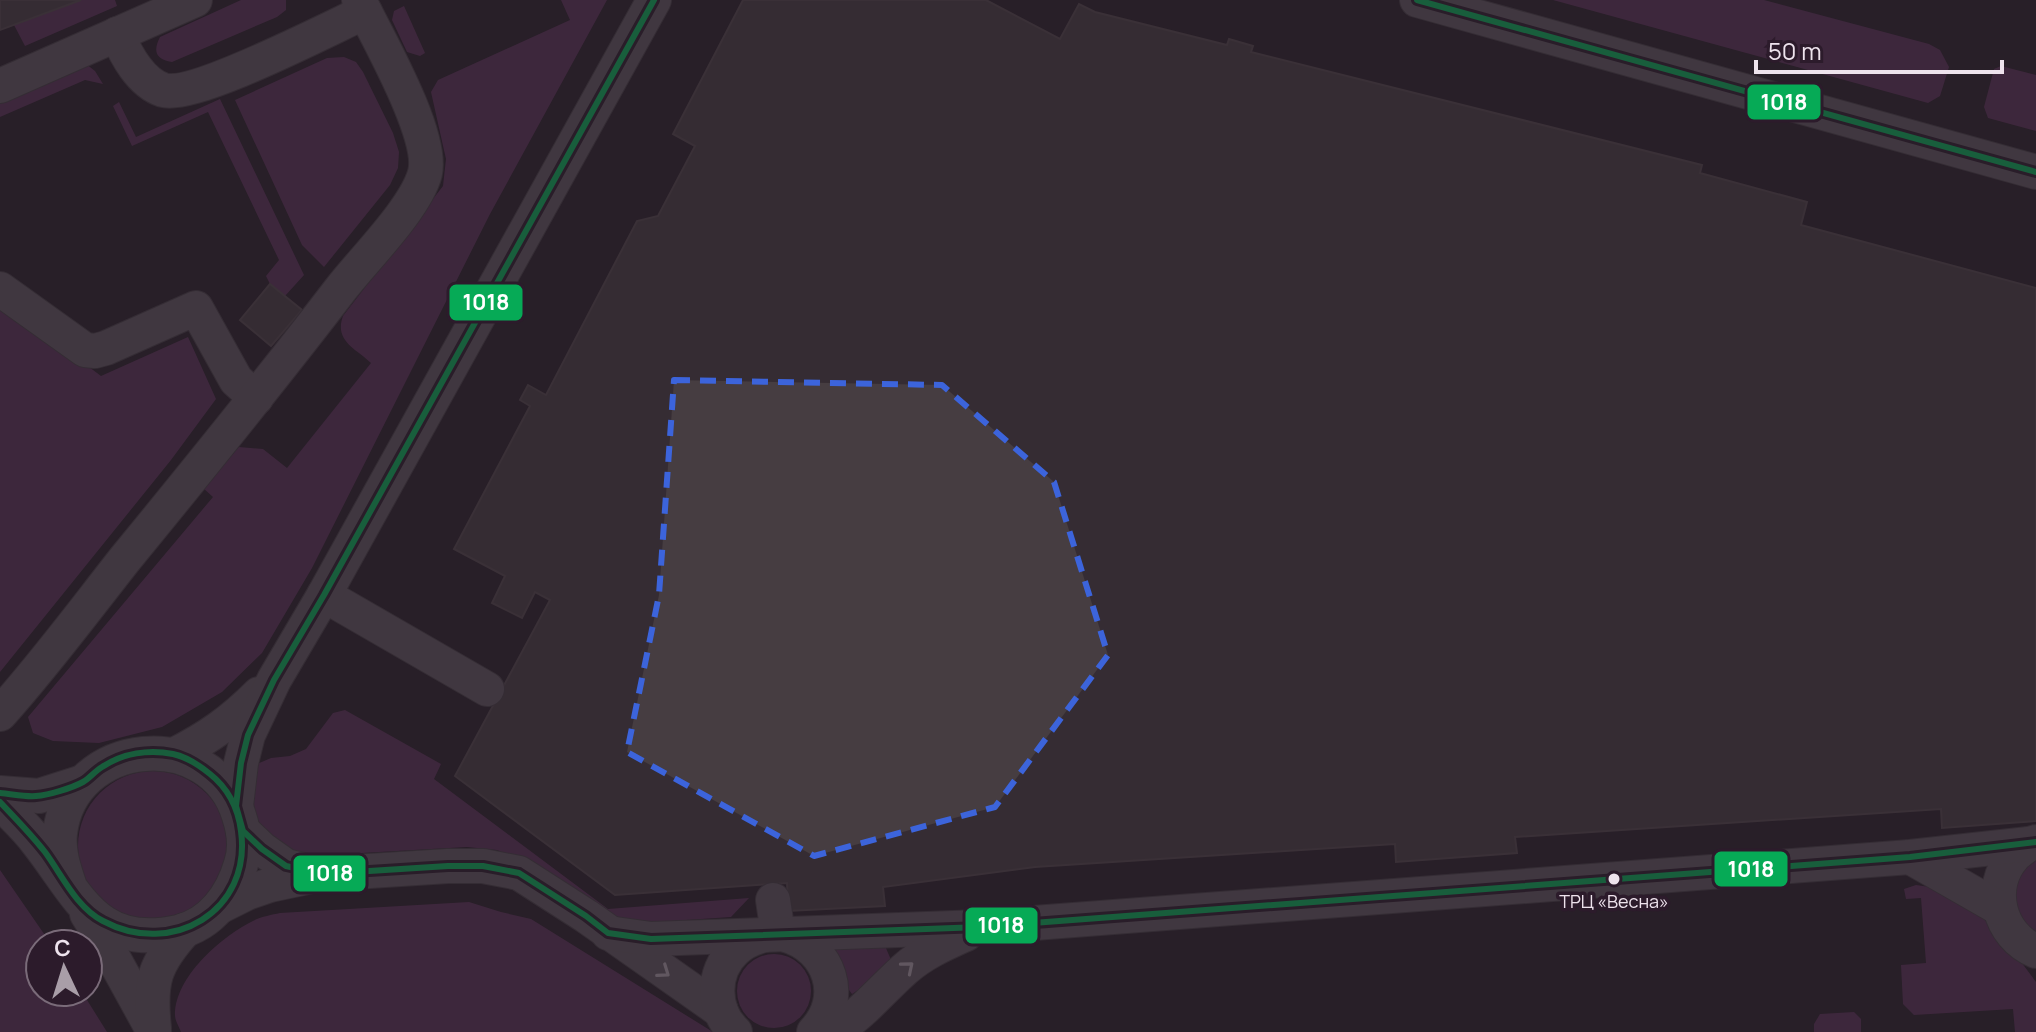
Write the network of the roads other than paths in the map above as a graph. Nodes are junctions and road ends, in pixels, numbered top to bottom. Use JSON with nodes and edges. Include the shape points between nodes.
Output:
{"nodes":[{"id":1,"x":195,"y":0,"type":"edge"},
{"id":2,"x":654,"y":0,"type":"edge"},
{"id":3,"x":1417,"y":0,"type":"edge"},
{"id":4,"x":362,"y":6,"type":"edge"},
{"id":5,"x":117,"y":34,"type":"junction"},
{"id":6,"x":0,"y":86,"type":"edge"},
{"id":7,"x":2036,"y":172,"type":"edge"},
{"id":8,"x":0,"y":289,"type":"edge"},
{"id":9,"x":256,"y":398,"type":"junction"},
{"id":10,"x":324,"y":595,"type":"junction"},
{"id":11,"x":274,"y":680,"type":"junction"},
{"id":12,"x":487,"y":689,"type":"dead end"},
{"id":13,"x":0,"y":714,"type":"edge"},
{"id":14,"x":174,"y":755,"type":"junction"},
{"id":15,"x":83,"y":782,"type":"junction"},
{"id":16,"x":0,"y":793,"type":"edge"},
{"id":17,"x":0,"y":802,"type":"edge"},
{"id":18,"x":240,"y":818,"type":"junction"},
{"id":19,"x":2032,"y":843,"type":"edge"},
{"id":20,"x":1910,"y":857,"type":"junction"},
{"id":21,"x":322,"y":874,"type":"junction"},
{"id":22,"x":74,"y":894,"type":"junction"},
{"id":23,"x":773,"y":900,"type":"dead end"},
{"id":24,"x":219,"y":907,"type":"junction"},
{"id":25,"x":1999,"y":908,"type":"junction"},
{"id":26,"x":981,"y":927,"type":"junction"},
{"id":27,"x":185,"y":930,"type":"junction"},
{"id":28,"x":608,"y":933,"type":"junction"},
{"id":29,"x":776,"y":935,"type":"junction"},
{"id":30,"x":2035,"y":952,"type":"edge"},
{"id":31,"x":728,"y":1022,"type":"edge"},
{"id":32,"x":154,"y":1032,"type":"edge"},
{"id":33,"x":814,"y":1032,"type":"edge"},
{"id":34,"x":833,"y":1032,"type":"edge"}],
"edges":[{"from":1,"to":5,"type":"street"},
{"from":2,"to":10,"type":"street"},
{"from":3,"to":7,"type":"street"},
{"from":4,"to":5,"type":"street","via":[[218,80],[180,90],[163,90],[142,76]]},
{"from":4,"to":9,"type":"street","via":[[421,130],[425,171],[406,209]]},
{"from":5,"to":6,"type":"street"},
{"from":8,"to":9,"type":"street","via":[[85,350],[95,351],[196,308],[236,380]]},
{"from":9,"to":13,"type":"street"},
{"from":10,"to":11,"type":"street"},
{"from":10,"to":12,"type":"street"},
{"from":11,"to":14,"type":"street","via":[[234,719]]},
{"from":11,"to":18,"type":"street","via":[[241,763]]},
{"from":14,"to":15,"type":"street","via":[[125,756]]},
{"from":14,"to":18,"type":"street","via":[[199,765],[221,783]]},
{"from":15,"to":16,"type":"street","via":[[39,796]]},
{"from":15,"to":22,"type":"street","via":[[60,833],[61,861]]},
{"from":17,"to":22,"type":"street","via":[[36,840]]},
{"from":18,"to":21,"type":"street","via":[[262,849],[286,866]]},
{"from":18,"to":24,"type":"street","via":[[243,858],[235,884]]},
{"from":19,"to":20,"type":"street"},
{"from":19,"to":25,"type":"street","via":[[2003,871]]},
{"from":20,"to":25,"type":"street"},
{"from":20,"to":26,"type":"street"},
{"from":21,"to":24,"type":"street","via":[[270,885]]},
{"from":21,"to":28,"type":"street","via":[[495,868],[519,873]]},
{"from":22,"to":27,"type":"street","via":[[100,921],[127,933],[156,937]]},
{"from":22,"to":32,"type":"street"},
{"from":23,"to":29,"type":"street"},
{"from":24,"to":27,"type":"street"},
{"from":25,"to":30,"type":"street","via":[[2017,939]]},
{"from":26,"to":29,"type":"street"},
{"from":34,"to":26,"type":"street","one_way":true,"via":[[930,950]]},
{"from":27,"to":32,"type":"street","via":[[161,961],[153,982]]},
{"from":28,"to":29,"type":"street","via":[[651,939]]},
{"from":28,"to":31,"type":"street","one_way":true},
{"from":29,"to":31,"type":"street","via":[[743,943],[727,958],[718,979],[718,1001]]},
{"from":29,"to":33,"type":"street","via":[[801,940],[828,972],[829,1006]]}]}
